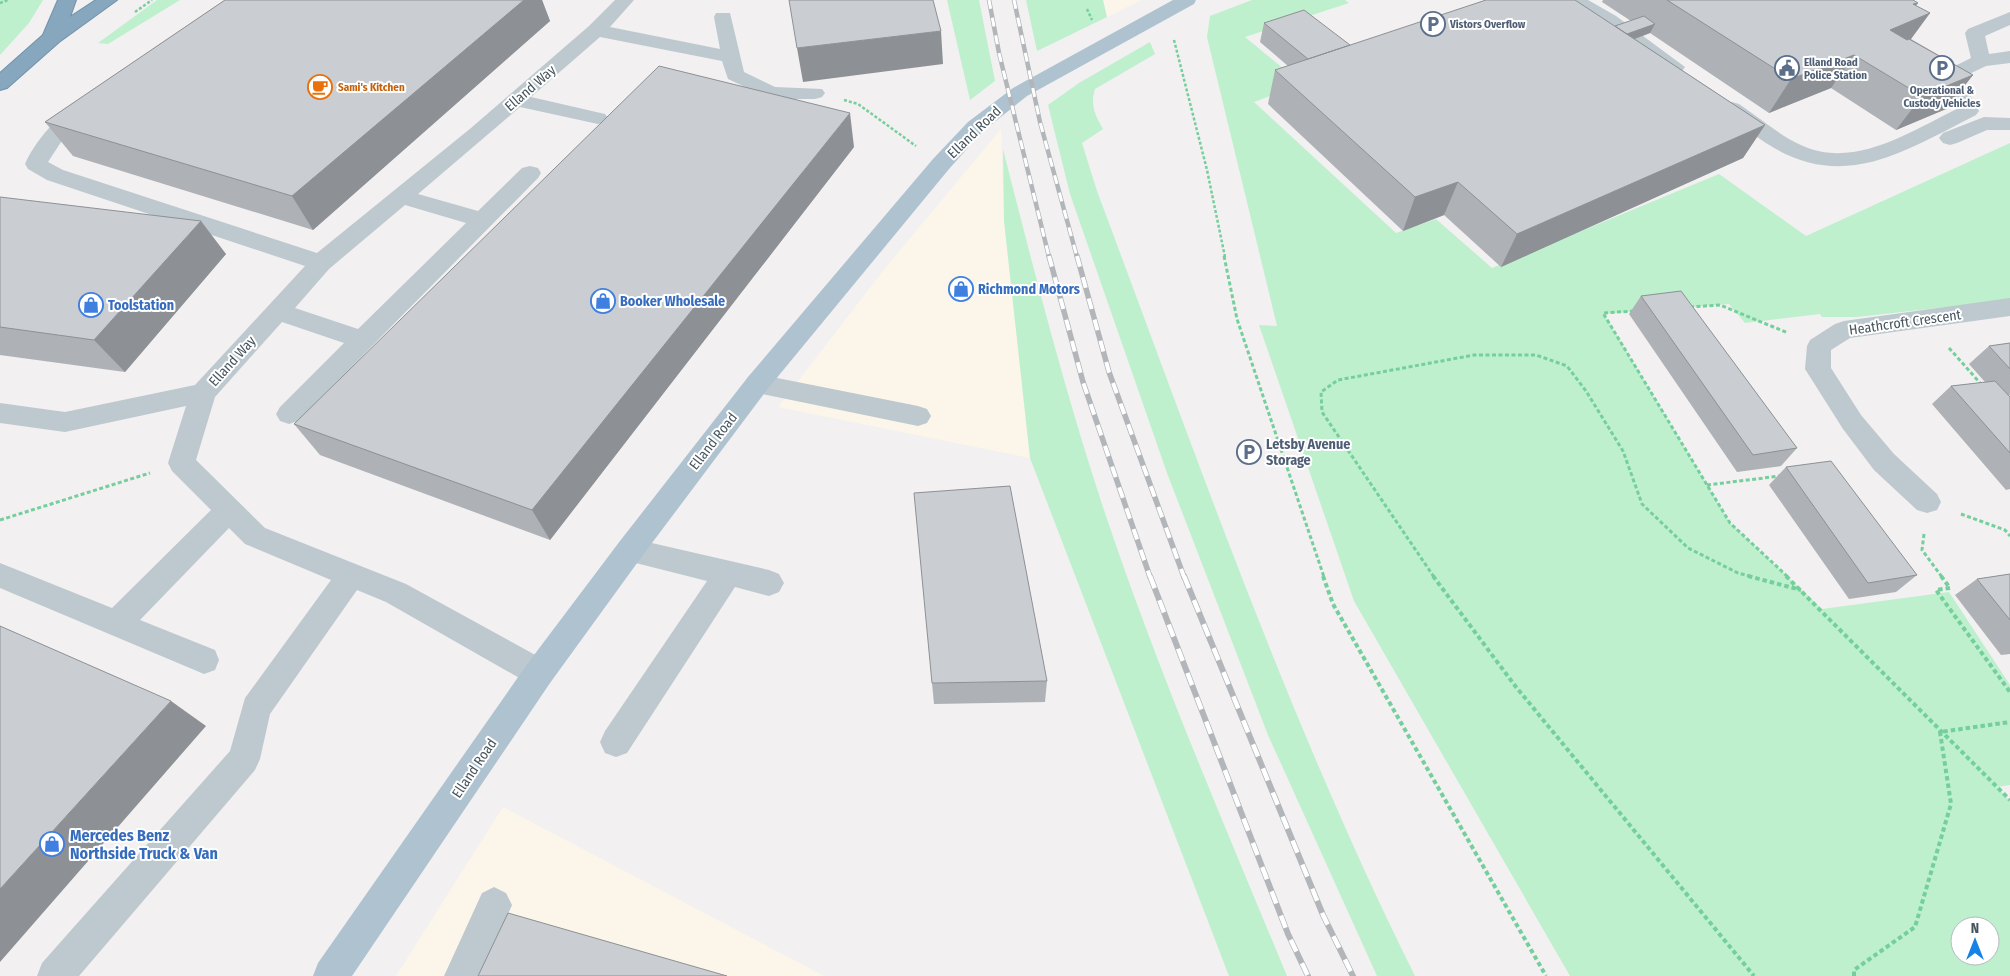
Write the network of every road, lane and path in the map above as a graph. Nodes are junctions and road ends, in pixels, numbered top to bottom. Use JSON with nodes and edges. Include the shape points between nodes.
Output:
{"nodes":[{"id":1,"x":8,"y":0,"type":"edge"},
{"id":2,"x":67,"y":0,"type":"edge"},
{"id":3,"x":108,"y":0,"type":"edge"},
{"id":4,"x":625,"y":0,"type":"edge"},
{"id":5,"x":1187,"y":0,"type":"edge"},
{"id":6,"x":0,"y":3,"type":"edge"},
{"id":7,"x":1565,"y":3,"type":"edge"},
{"id":8,"x":723,"y":17,"type":"dead end"},
{"id":9,"x":1154,"y":17,"type":"junction"},
{"id":10,"x":2010,"y":18,"type":"edge"},
{"id":11,"x":596,"y":30,"type":"junction"},
{"id":12,"x":52,"y":38,"type":"junction"},
{"id":13,"x":732,"y":58,"type":"junction"},
{"id":14,"x":2010,"y":58,"type":"edge"},
{"id":15,"x":1981,"y":61,"type":"junction"},
{"id":16,"x":1683,"y":83,"type":"edge"},
{"id":17,"x":0,"y":84,"type":"edge"},
{"id":18,"x":815,"y":93,"type":"joint"},
{"id":19,"x":101,"y":100,"type":"edge"},
{"id":20,"x":516,"y":100,"type":"junction"},
{"id":21,"x":598,"y":118,"type":"dead end"},
{"id":22,"x":2010,"y":124,"type":"edge"},
{"id":23,"x":941,"y":164,"type":"junction"},
{"id":24,"x":530,"y":173,"type":"dead end"},
{"id":25,"x":402,"y":197,"type":"junction"},
{"id":26,"x":482,"y":220,"type":"junction"},
{"id":27,"x":321,"y":264,"type":"junction"},
{"id":28,"x":2010,"y":307,"type":"edge"},
{"id":29,"x":1681,"y":308,"type":"edge"},
{"id":30,"x":278,"y":311,"type":"junction"},
{"id":31,"x":1642,"y":311,"type":"edge"},
{"id":32,"x":1923,"y":319,"type":"junction"},
{"id":33,"x":362,"y":340,"type":"junction"},
{"id":34,"x":1819,"y":346,"type":"junction"},
{"id":35,"x":757,"y":384,"type":"junction"},
{"id":36,"x":1985,"y":388,"type":"edge"},
{"id":37,"x":203,"y":393,"type":"junction"},
{"id":38,"x":0,"y":413,"type":"edge"},
{"id":39,"x":289,"y":414,"type":"dead end"},
{"id":40,"x":918,"y":416,"type":"dead end"},
{"id":41,"x":182,"y":463,"type":"junction"},
{"id":42,"x":1786,"y":475,"type":"edge"},
{"id":43,"x":1707,"y":485,"type":"junction"},
{"id":44,"x":1927,"y":502,"type":"junction"},
{"id":45,"x":229,"y":510,"type":"junction"},
{"id":46,"x":0,"y":520,"type":"edge"},
{"id":47,"x":2010,"y":536,"type":"edge"},
{"id":48,"x":630,"y":550,"type":"junction"},
{"id":49,"x":728,"y":573,"type":"junction"},
{"id":50,"x":0,"y":575,"type":"edge"},
{"id":51,"x":351,"y":575,"type":"junction"},
{"id":52,"x":769,"y":583,"type":"dead end"},
{"id":53,"x":1801,"y":590,"type":"junction"},
{"id":54,"x":116,"y":624,"type":"junction"},
{"id":55,"x":204,"y":660,"type":"dead end"},
{"id":56,"x":539,"y":673,"type":"junction"},
{"id":57,"x":2010,"y":692,"type":"edge"},
{"id":58,"x":2010,"y":722,"type":"edge"},
{"id":59,"x":1940,"y":732,"type":"junction"},
{"id":60,"x":616,"y":742,"type":"dead end"},
{"id":61,"x":2010,"y":800,"type":"edge"},
{"id":62,"x":494,"y":906,"type":"dead end"},
{"id":63,"x":55,"y":976,"type":"edge"},
{"id":64,"x":331,"y":976,"type":"edge"},
{"id":65,"x":462,"y":976,"type":"edge"},
{"id":66,"x":1546,"y":976,"type":"edge"},
{"id":67,"x":1754,"y":976,"type":"edge"},
{"id":68,"x":1854,"y":976,"type":"edge"}],
"edges":[{"from":1,"to":6,"type":"path"},
{"from":2,"to":12,"type":"highway"},
{"from":3,"to":12,"type":"highway"},
{"from":4,"to":11,"type":"street","name":"Elland Way"},
{"from":5,"to":9,"type":"main road","name":"Elland Road"},
{"from":7,"to":16,"type":"street","via":[[1593,28]]},
{"from":8,"to":13,"type":"street"},
{"from":9,"to":23,"type":"main road","name":"Elland Road","via":[[1020,92],[982,121]]},
{"from":9,"to":66,"type":"path","via":[[1173,37],[1207,170],[1237,319],[1333,604]]},
{"from":10,"to":15,"type":"street","via":[[1975,33]]},
{"from":11,"to":13,"type":"street"},
{"from":11,"to":20,"type":"street","name":"Elland Way"},
{"from":12,"to":17,"type":"highway"},
{"from":13,"to":18,"type":"street","via":[[735,75],[771,93]]},
{"from":14,"to":15,"type":"street"},
{"from":15,"to":22,"type":"street","via":[[1956,73],[1953,82],[1969,111],[1883,150],[1852,160],[1820,158],[1796,150],[1719,105],[1756,144],[1794,166],[1828,176],[1874,170],[1984,123]]},
{"from":18,"to":23,"type":"path","via":[[858,104]]},
{"from":19,"to":27,"type":"street","via":[[59,129],[42,148],[36,164],[56,175]]},
{"from":20,"to":21,"type":"street"},
{"from":20,"to":25,"type":"street","name":"Elland Way"},
{"from":23,"to":35,"type":"main road","name":"Elland Road"},
{"from":24,"to":26,"type":"street"},
{"from":25,"to":26,"type":"street"},
{"from":25,"to":27,"type":"street","name":"Elland Way"},
{"from":26,"to":33,"type":"street"},
{"from":27,"to":30,"type":"street","name":"Elland Way"},
{"from":28,"to":32,"type":"street","name":"Heathcroft Crescent"},
{"from":29,"to":34,"type":"path","via":[[1720,305]]},
{"from":30,"to":33,"type":"street"},
{"from":30,"to":37,"type":"street","name":"Elland Way"},
{"from":31,"to":43,"type":"path","via":[[1604,314]]},
{"from":32,"to":34,"type":"street","name":"Heathcroft Crescent","via":[[1844,330]]},
{"from":32,"to":36,"type":"path"},
{"from":33,"to":39,"type":"street"},
{"from":34,"to":44,"type":"street","via":[[1818,368],[1852,422],[1884,462]]},
{"from":35,"to":40,"type":"street"},
{"from":35,"to":48,"type":"main road","name":"Elland Road"},
{"from":37,"to":38,"type":"street","via":[[65,422]]},
{"from":37,"to":41,"type":"street","name":"Elland Way"},
{"from":41,"to":45,"type":"street"},
{"from":41,"to":46,"type":"path"},
{"from":42,"to":43,"type":"path"},
{"from":43,"to":53,"type":"path","via":[[1730,523]]},
{"from":44,"to":47,"type":"path","via":[[2005,530]]},
{"from":44,"to":57,"type":"path","via":[[1922,550],[1950,588],[1936,590]]},
{"from":45,"to":51,"type":"street","via":[[255,536]]},
{"from":45,"to":54,"type":"street"},
{"from":48,"to":49,"type":"street"},
{"from":48,"to":56,"type":"main road","name":"Elland Road"},
{"from":49,"to":52,"type":"street"},
{"from":49,"to":60,"type":"street"},
{"from":50,"to":54,"type":"street"},
{"from":51,"to":56,"type":"street","via":[[396,594]]},
{"from":51,"to":63,"type":"street","via":[[256,708],[244,759]]},
{"from":53,"to":59,"type":"path"},
{"from":53,"to":67,"type":"path","via":[[1738,573],[1688,548],[1642,504],[1623,451],[1567,366],[1536,355],[1474,355],[1338,380],[1322,392],[1322,412],[1435,578],[1516,687]]},
{"from":54,"to":55,"type":"street"},
{"from":56,"to":64,"type":"main road","name":"Elland Road"},
{"from":58,"to":59,"type":"path"},
{"from":59,"to":61,"type":"path"},
{"from":59,"to":68,"type":"path","via":[[1951,804],[1915,927],[1854,970]]},
{"from":62,"to":65,"type":"street"}]}
